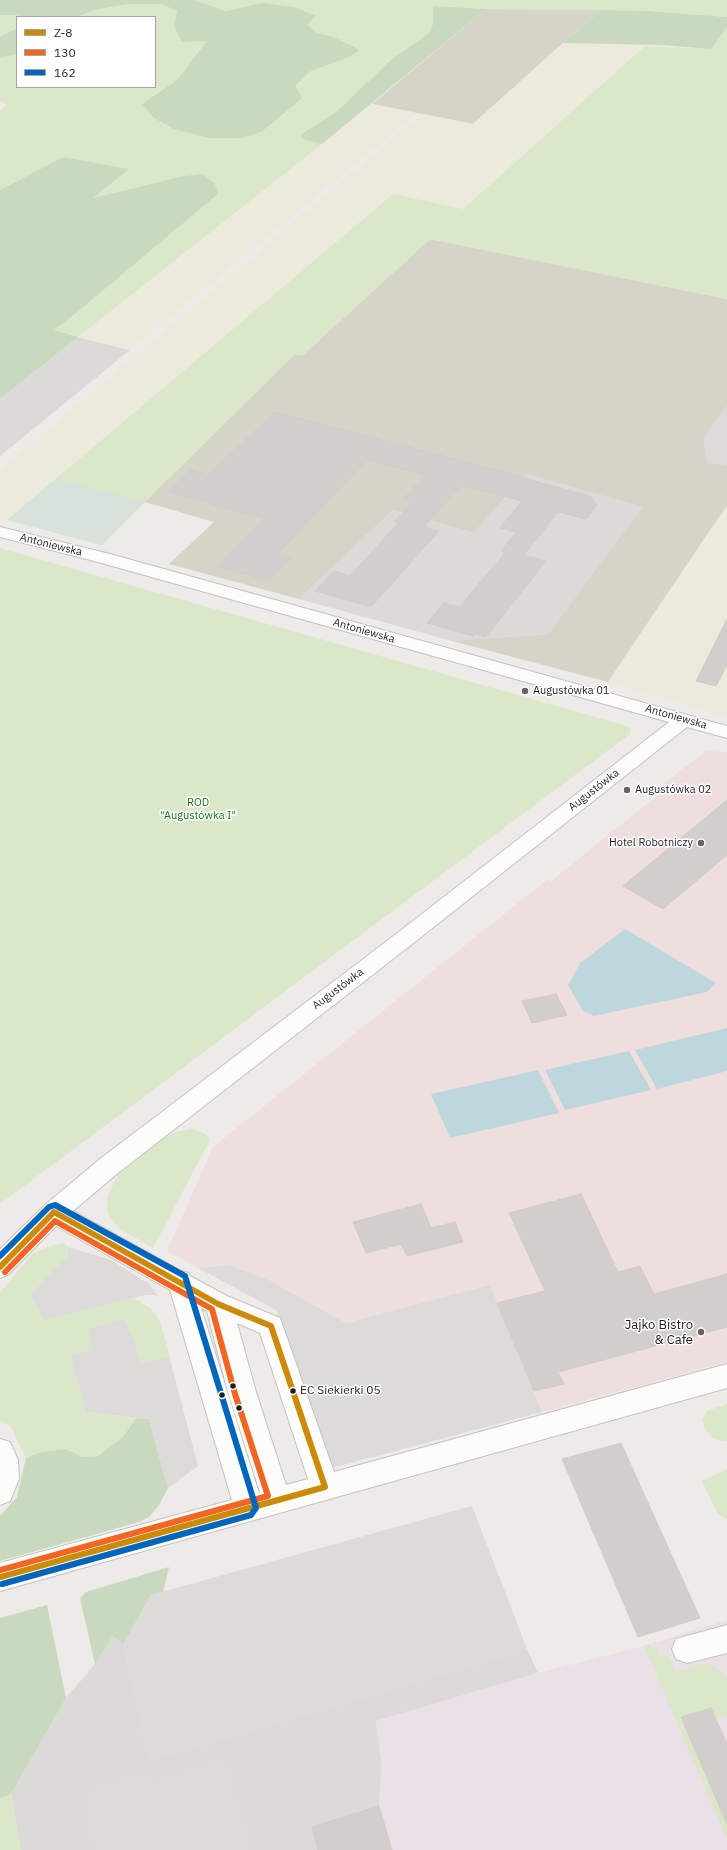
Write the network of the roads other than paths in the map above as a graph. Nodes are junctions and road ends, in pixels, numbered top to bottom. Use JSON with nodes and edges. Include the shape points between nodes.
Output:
{"nodes":[{"id":1,"x":0,"y":532,"type":"edge"},
{"id":2,"x":684,"y":720,"type":"junction"},
{"id":3,"x":727,"y":732,"type":"edge"},
{"id":4,"x":54,"y":1212,"type":"junction"},
{"id":5,"x":0,"y":1267,"type":"edge"},
{"id":6,"x":180,"y":1281,"type":"junction"},
{"id":7,"x":218,"y":1304,"type":"junction"},
{"id":8,"x":727,"y":1376,"type":"edge"},
{"id":9,"x":0,"y":1451,"type":"edge"},
{"id":10,"x":324,"y":1488,"type":"junction"},
{"id":11,"x":0,"y":1492,"type":"edge"},
{"id":12,"x":276,"y":1501,"type":"junction"},
{"id":13,"x":249,"y":1508,"type":"junction"},
{"id":14,"x":0,"y":1577,"type":"edge"},
{"id":15,"x":727,"y":1639,"type":"edge"},
{"id":16,"x":687,"y":1649,"type":"dead end"}],
"edges":[{"from":1,"to":2,"type":"street","name":"Antoniewska","via":[[112,560]]},
{"from":2,"to":3,"type":"street","name":"Antoniewska"},
{"from":2,"to":4,"type":"street","name":"Augustówka","via":[[180,1110]]},
{"from":4,"to":5,"type":"street","name":"Augustówka"},
{"from":4,"to":6,"type":"street"},
{"from":6,"to":7,"type":"street"},
{"from":6,"to":13,"type":"street"},
{"from":7,"to":10,"type":"street","via":[[271,1326]]},
{"from":7,"to":12,"type":"street"},
{"from":8,"to":10,"type":"street"},
{"from":9,"to":11,"type":"street","via":[[4,1460],[5,1479]]},
{"from":10,"to":12,"type":"street"},
{"from":12,"to":13,"type":"street"},
{"from":13,"to":14,"type":"street"},
{"from":15,"to":16,"type":"street"}]}
